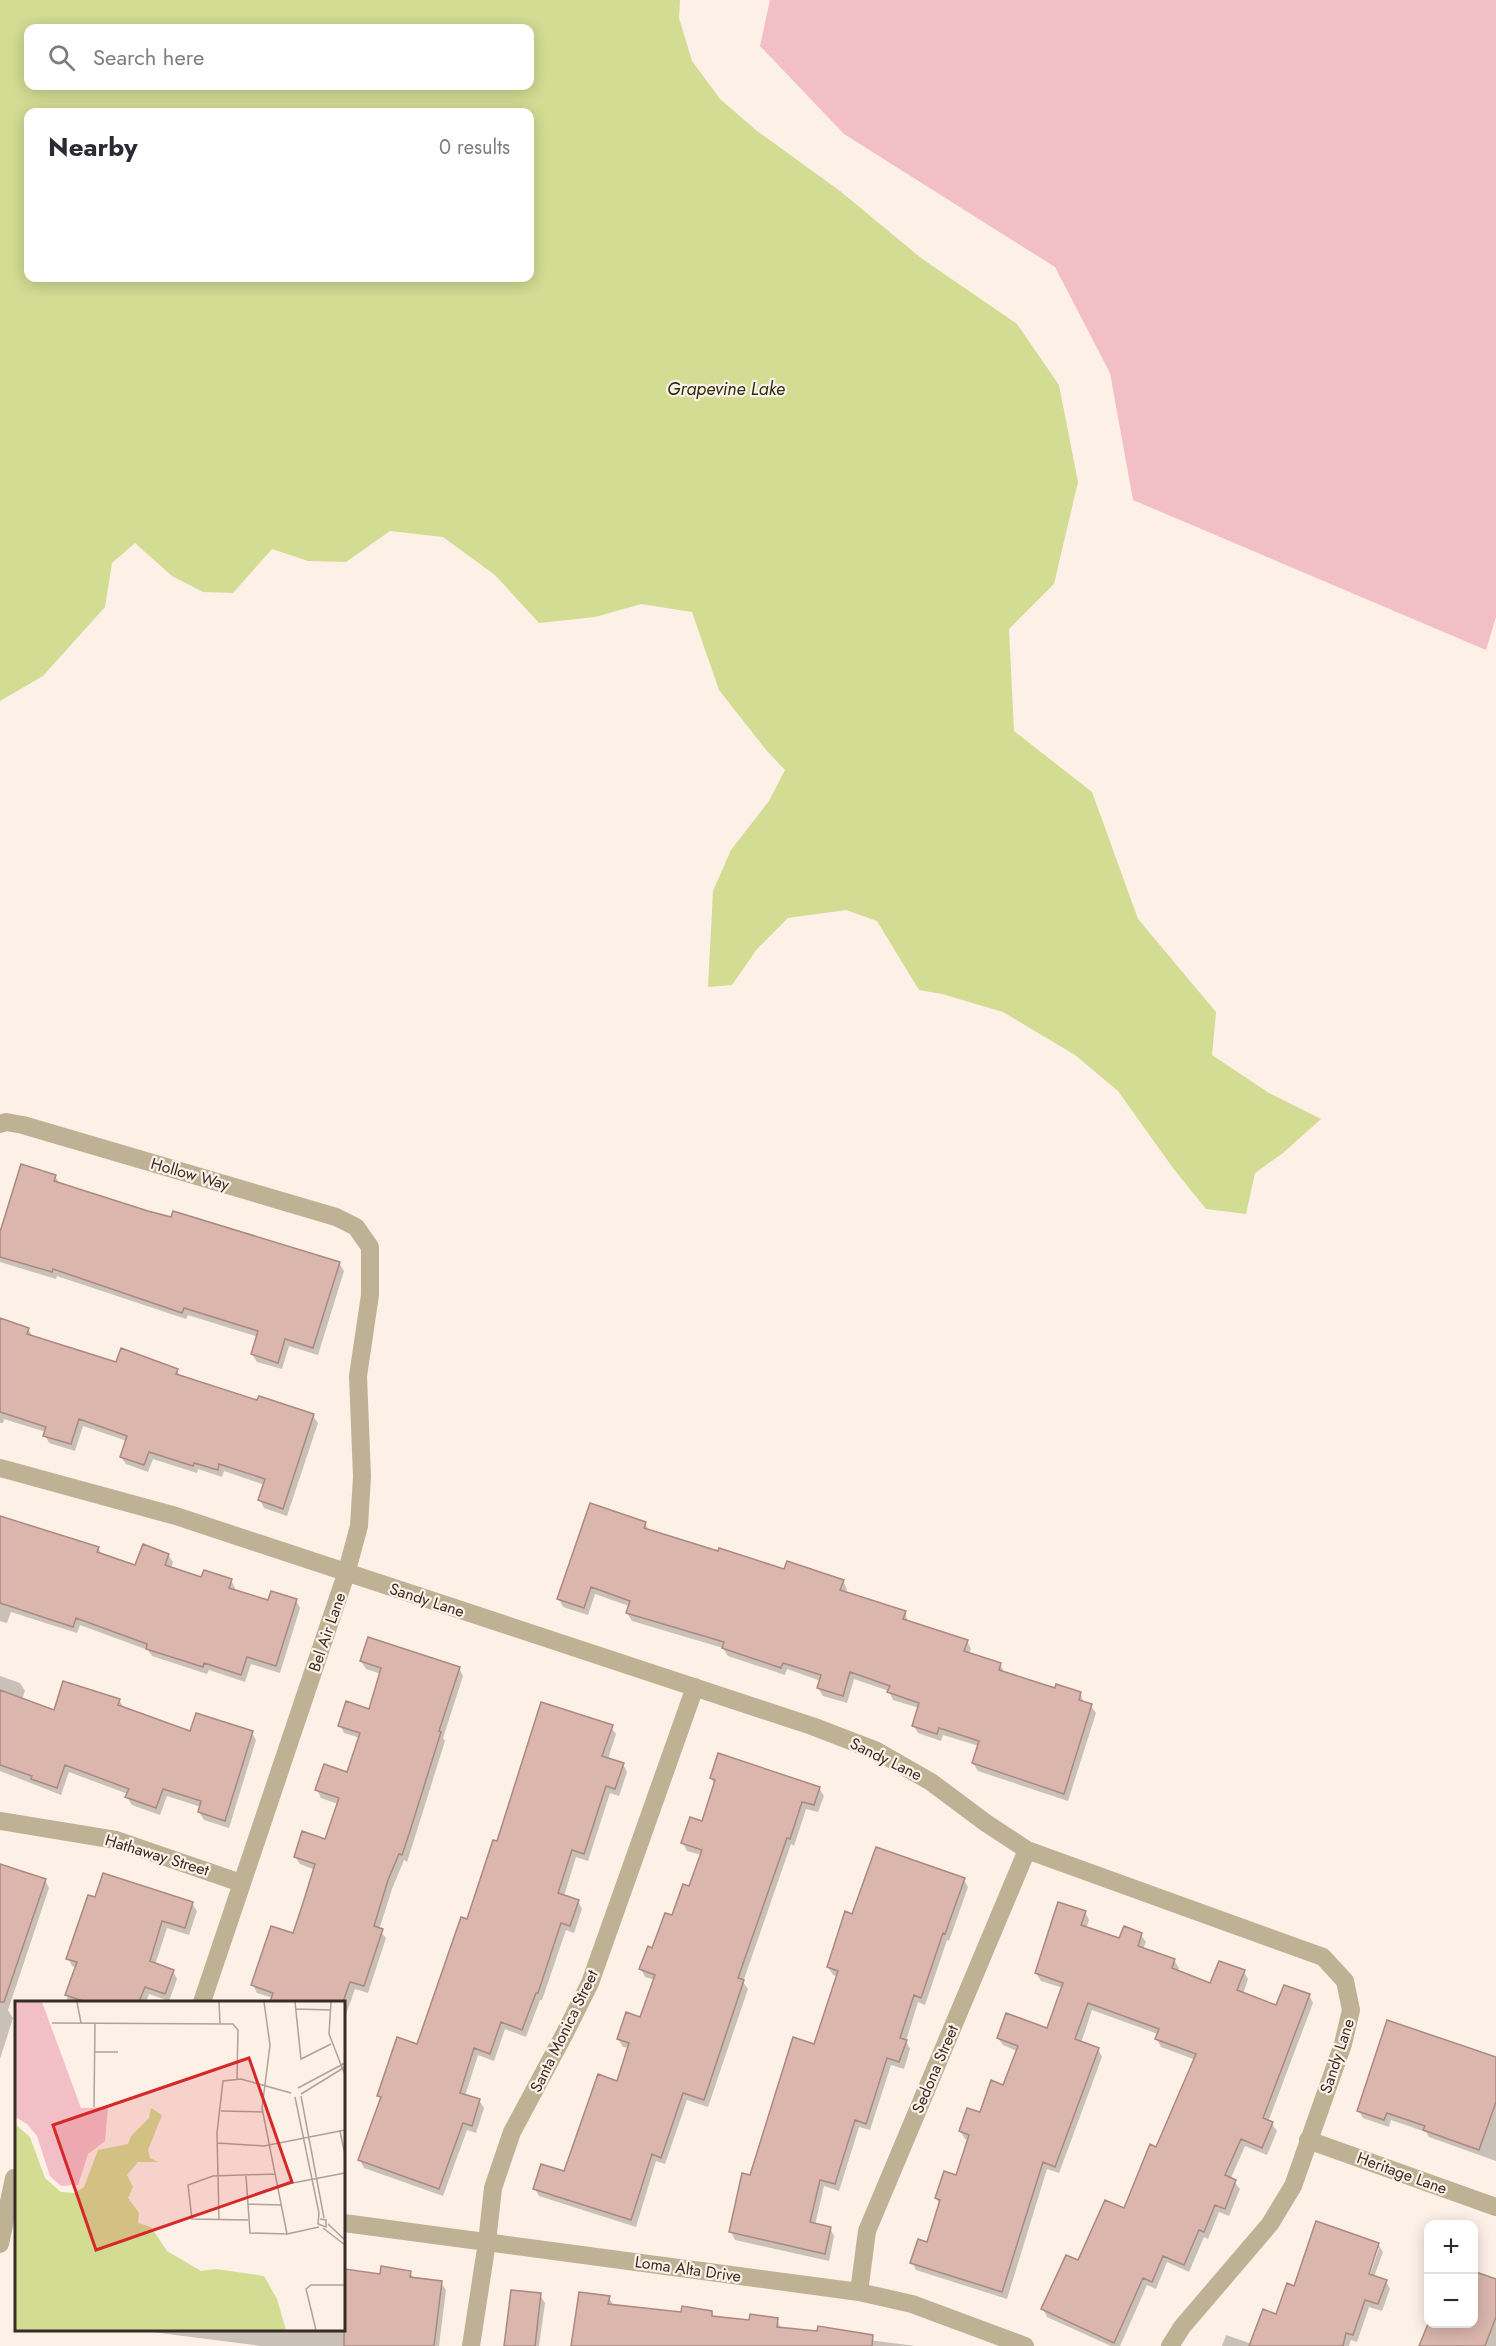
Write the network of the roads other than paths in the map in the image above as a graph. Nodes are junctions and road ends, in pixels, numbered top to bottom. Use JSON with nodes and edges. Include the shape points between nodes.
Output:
{"nodes":[{"id":1,"x":0,"y":1124,"type":"edge"},
{"id":2,"x":370,"y":1247,"type":"joint"},
{"id":3,"x":0,"y":1468,"type":"edge"},
{"id":4,"x":346,"y":1574,"type":"junction"},
{"id":5,"x":695,"y":1687,"type":"junction"},
{"id":6,"x":0,"y":1821,"type":"edge"},
{"id":7,"x":1027,"y":1850,"type":"junction"},
{"id":8,"x":241,"y":1883,"type":"junction"},
{"id":9,"x":202,"y":2001,"type":"edge"},
{"id":10,"x":1308,"y":2140,"type":"junction"},
{"id":11,"x":10,"y":2178,"type":"edge"},
{"id":12,"x":1496,"y":2207,"type":"edge"},
{"id":13,"x":345,"y":2223,"type":"edge"},
{"id":14,"x":487,"y":2242,"type":"junction"},
{"id":15,"x":0,"y":2244,"type":"edge"},
{"id":16,"x":859,"y":2292,"type":"junction"},
{"id":17,"x":471,"y":2346,"type":"edge"},
{"id":18,"x":1025,"y":2346,"type":"edge"},
{"id":19,"x":1170,"y":2346,"type":"edge"}],
"edges":[{"from":1,"to":2,"type":"street","name":"Hollow Way","via":[[23,1125],[336,1217],[356,1227]]},
{"from":2,"to":4,"type":"street","name":"Bel Air Lane","via":[[370,1295],[358,1376],[362,1477],[359,1526]]},
{"from":3,"to":4,"type":"street","name":"Sandy Lane","via":[[176,1516]]},
{"from":4,"to":5,"type":"street","name":"Sandy Lane"},
{"from":4,"to":8,"type":"street","name":"Bel Air Lane"},
{"from":5,"to":7,"type":"street","name":"Sandy Lane","via":[[877,1751],[931,1782]]},
{"from":5,"to":14,"type":"street","name":"Santa Monica Street","via":[[590,1983],[512,2132],[493,2188]]},
{"from":6,"to":8,"type":"street","name":"Hathaway Street","via":[[116,1839]]},
{"from":7,"to":10,"type":"street","name":"Sandy Lane","via":[[1323,1957],[1344,1981],[1351,2010],[1343,2044]]},
{"from":7,"to":16,"type":"street","name":"Sedona Street","via":[[867,2231]]},
{"from":8,"to":9,"type":"street","name":"Bel Air Lane"},
{"from":10,"to":12,"type":"street","name":"Heritage Lane"},
{"from":10,"to":19,"type":"street","name":"Sandy Lane","via":[[1293,2186],[1270,2224]]},
{"from":11,"to":15,"type":"street"},
{"from":13,"to":14,"type":"street","name":"Loma Alta Drive"},
{"from":14,"to":16,"type":"street","name":"Loma Alta Drive"},
{"from":14,"to":17,"type":"street","name":"Santa Monica Street"},
{"from":16,"to":18,"type":"street","name":"Loma Alta Drive","via":[[912,2304]]}]}
